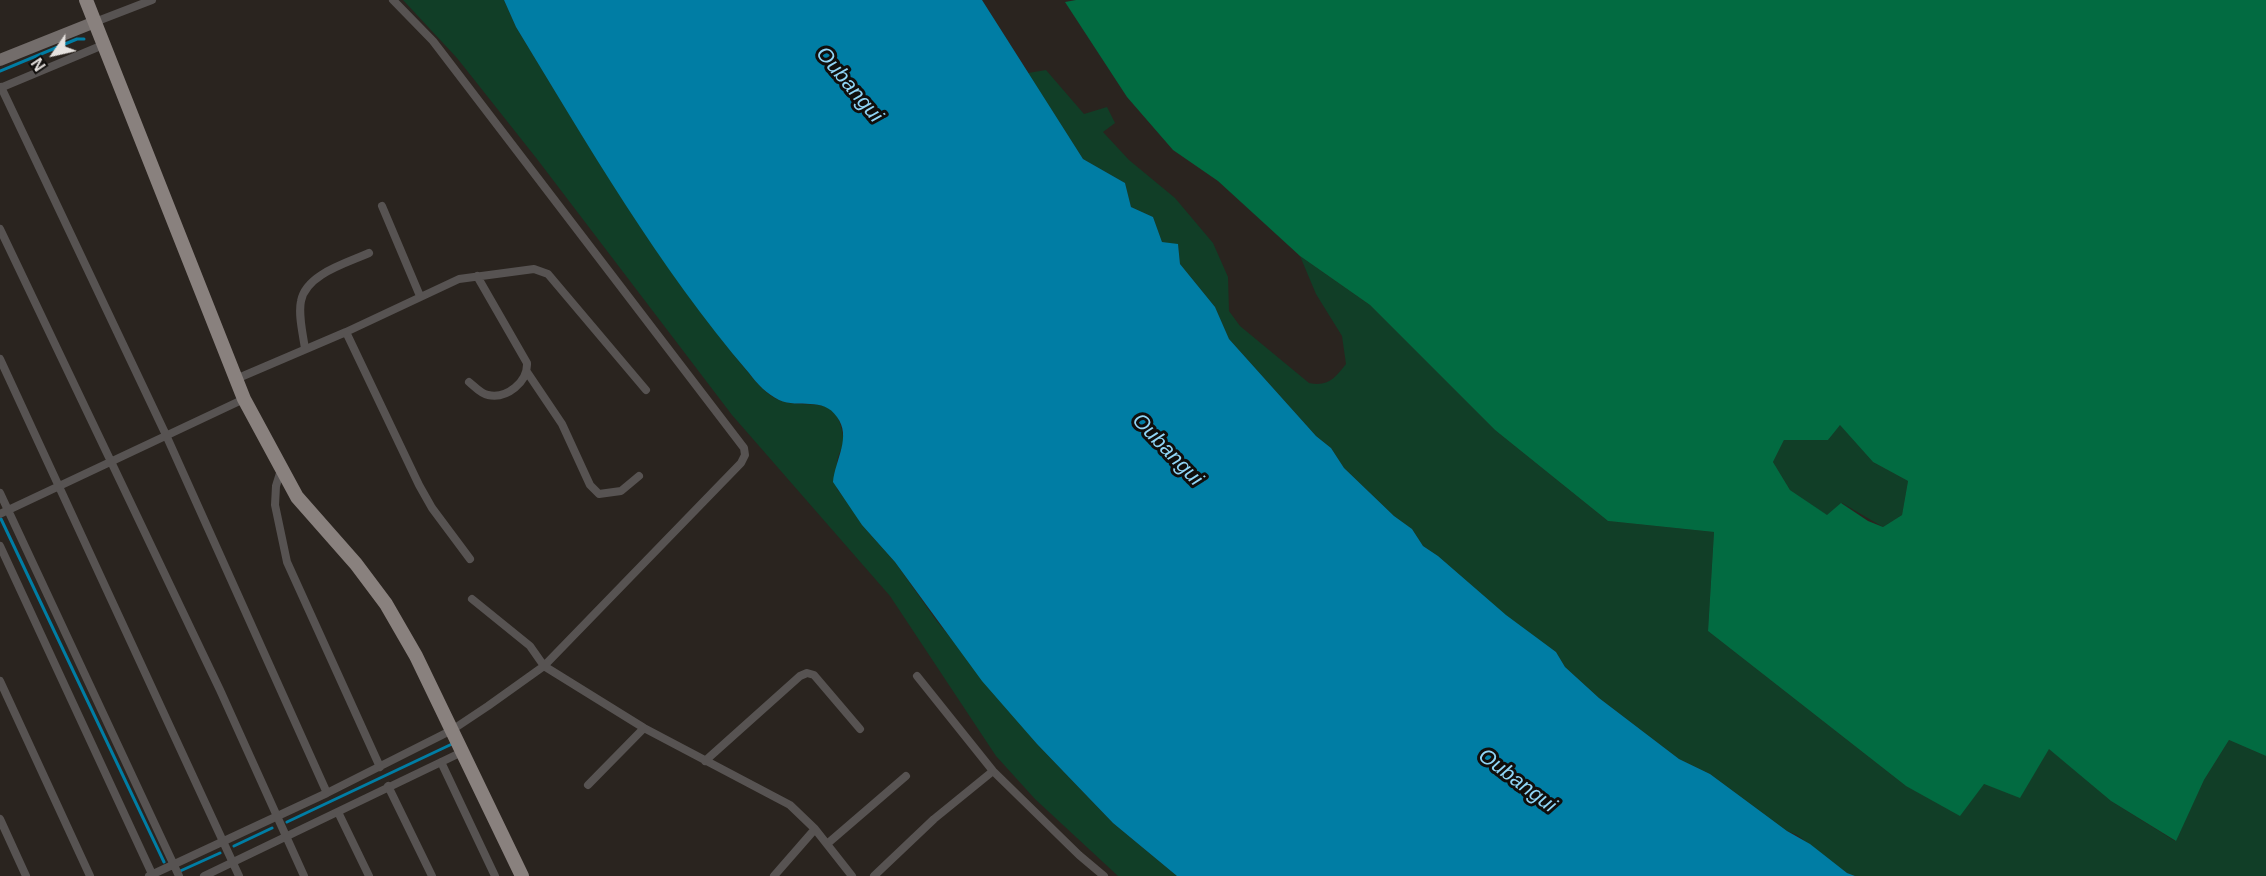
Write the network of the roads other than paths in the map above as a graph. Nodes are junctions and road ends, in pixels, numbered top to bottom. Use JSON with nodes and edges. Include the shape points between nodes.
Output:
{"nodes":[{"id":1,"x":86,"y":0,"type":"edge"},
{"id":2,"x":152,"y":0,"type":"edge"},
{"id":3,"x":393,"y":0,"type":"edge"},
{"id":4,"x":95,"y":22,"type":"junction"},
{"id":5,"x":103,"y":45,"type":"junction"},
{"id":6,"x":0,"y":60,"type":"edge"},
{"id":7,"x":1,"y":88,"type":"edge"},
{"id":8,"x":382,"y":206,"type":"dead end"},
{"id":9,"x":0,"y":230,"type":"edge"},
{"id":10,"x":369,"y":253,"type":"dead end"},
{"id":11,"x":477,"y":276,"type":"junction"},
{"id":12,"x":420,"y":296,"type":"junction"},
{"id":13,"x":346,"y":332,"type":"junction"},
{"id":14,"x":305,"y":349,"type":"junction"},
{"id":15,"x":0,"y":359,"type":"edge"},
{"id":16,"x":528,"y":372,"type":"junction"},
{"id":17,"x":236,"y":380,"type":"junction"},
{"id":18,"x":469,"y":382,"type":"dead end"},
{"id":19,"x":646,"y":390,"type":"dead end"},
{"id":20,"x":244,"y":399,"type":"junction"},
{"id":21,"x":166,"y":435,"type":"junction"},
{"id":22,"x":112,"y":461,"type":"junction"},
{"id":23,"x":280,"y":470,"type":"junction"},
{"id":24,"x":639,"y":477,"type":"dead end"},
{"id":25,"x":60,"y":485,"type":"junction"},
{"id":26,"x":0,"y":494,"type":"edge"},
{"id":27,"x":4,"y":512,"type":"edge"},
{"id":28,"x":0,"y":546,"type":"edge"},
{"id":29,"x":470,"y":559,"type":"dead end"},
{"id":30,"x":472,"y":599,"type":"dead end"},
{"id":31,"x":544,"y":666,"type":"junction"},
{"id":32,"x":917,"y":676,"type":"dead end"},
{"id":33,"x":0,"y":681,"type":"edge"},
{"id":34,"x":644,"y":728,"type":"junction"},
{"id":35,"x":860,"y":729,"type":"dead end"},
{"id":36,"x":452,"y":730,"type":"junction"},
{"id":37,"x":462,"y":752,"type":"junction"},
{"id":38,"x":705,"y":761,"type":"junction"},
{"id":39,"x":441,"y":762,"type":"junction"},
{"id":40,"x":380,"y":767,"type":"junction"},
{"id":41,"x":993,"y":771,"type":"junction"},
{"id":42,"x":906,"y":776,"type":"dead end"},
{"id":43,"x":588,"y":785,"type":"dead end"},
{"id":44,"x":388,"y":786,"type":"junction"},
{"id":45,"x":327,"y":794,"type":"junction"},
{"id":46,"x":338,"y":812,"type":"junction"},
{"id":47,"x":276,"y":817,"type":"junction"},
{"id":48,"x":0,"y":819,"type":"edge"},
{"id":49,"x":816,"y":829,"type":"junction"},
{"id":50,"x":285,"y":838,"type":"junction"},
{"id":51,"x":223,"y":841,"type":"junction"},
{"id":52,"x":827,"y":844,"type":"junction"},
{"id":53,"x":233,"y":863,"type":"junction"},
{"id":54,"x":173,"y":864,"type":"junction"},
{"id":55,"x":26,"y":876,"type":"edge"},
{"id":56,"x":90,"y":876,"type":"edge"},
{"id":57,"x":151,"y":876,"type":"edge"},
{"id":58,"x":179,"y":876,"type":"edge"},
{"id":59,"x":204,"y":876,"type":"edge"},
{"id":60,"x":239,"y":876,"type":"edge"},
{"id":61,"x":304,"y":876,"type":"edge"},
{"id":62,"x":369,"y":876,"type":"edge"},
{"id":63,"x":432,"y":876,"type":"edge"},
{"id":64,"x":495,"y":876,"type":"edge"},
{"id":65,"x":522,"y":876,"type":"edge"},
{"id":66,"x":774,"y":876,"type":"edge"},
{"id":67,"x":852,"y":876,"type":"edge"},
{"id":68,"x":874,"y":876,"type":"edge"},
{"id":69,"x":1104,"y":876,"type":"edge"}],
"edges":[{"from":1,"to":4,"type":"main road"},
{"from":2,"to":4,"type":"street"},
{"from":3,"to":31,"type":"street","via":[[433,41],[744,448],[741,463]]},
{"from":4,"to":5,"type":"main road"},
{"from":4,"to":6,"type":"street"},
{"from":5,"to":7,"type":"street"},
{"from":5,"to":17,"type":"main road"},
{"from":7,"to":21,"type":"street"},
{"from":8,"to":12,"type":"street"},
{"from":9,"to":22,"type":"street"},
{"from":10,"to":14,"type":"street","via":[[313,281],[304,290],[300,303]]},
{"from":11,"to":12,"type":"street","via":[[459,279]]},
{"from":11,"to":16,"type":"street","via":[[527,363]]},
{"from":11,"to":19,"type":"street","via":[[534,269],[548,274]]},
{"from":12,"to":13,"type":"street"},
{"from":13,"to":14,"type":"street"},
{"from":13,"to":29,"type":"street","via":[[419,485]]},
{"from":14,"to":17,"type":"street"},
{"from":15,"to":25,"type":"street"},
{"from":16,"to":18,"type":"street","via":[[514,387],[497,395],[487,395]]},
{"from":16,"to":24,"type":"street","via":[[562,424],[590,485],[599,494],[621,491]]},
{"from":17,"to":20,"type":"main road"},
{"from":20,"to":21,"type":"street"},
{"from":20,"to":23,"type":"main road"},
{"from":21,"to":22,"type":"street"},
{"from":21,"to":45,"type":"street"},
{"from":22,"to":25,"type":"street"},
{"from":22,"to":47,"type":"street"},
{"from":23,"to":36,"type":"main road","via":[[297,497],[386,604]]},
{"from":23,"to":40,"type":"street","via":[[275,505],[287,562]]},
{"from":25,"to":27,"type":"street"},
{"from":25,"to":51,"type":"street"},
{"from":26,"to":27,"type":"street"},
{"from":27,"to":54,"type":"street"},
{"from":28,"to":57,"type":"street"},
{"from":30,"to":31,"type":"street","via":[[530,646]]},
{"from":31,"to":34,"type":"street"},
{"from":31,"to":36,"type":"street"},
{"from":32,"to":41,"type":"street"},
{"from":33,"to":56,"type":"street"},
{"from":34,"to":38,"type":"street"},
{"from":34,"to":43,"type":"street"},
{"from":35,"to":38,"type":"street","via":[[814,675],[807,673]]},
{"from":36,"to":37,"type":"main road"},
{"from":36,"to":40,"type":"street"},
{"from":37,"to":39,"type":"street"},
{"from":37,"to":65,"type":"main road"},
{"from":38,"to":49,"type":"street","via":[[775,795]]},
{"from":39,"to":44,"type":"street"},
{"from":39,"to":64,"type":"street"},
{"from":40,"to":45,"type":"street"},
{"from":41,"to":68,"type":"street","via":[[934,819]]},
{"from":41,"to":69,"type":"street"},
{"from":42,"to":52,"type":"street"},
{"from":44,"to":46,"type":"street"},
{"from":44,"to":63,"type":"street"},
{"from":45,"to":47,"type":"street"},
{"from":46,"to":50,"type":"street"},
{"from":46,"to":62,"type":"street"},
{"from":47,"to":50,"type":"street"},
{"from":47,"to":51,"type":"street"},
{"from":48,"to":55,"type":"street"},
{"from":49,"to":52,"type":"street"},
{"from":49,"to":66,"type":"street"},
{"from":50,"to":53,"type":"street"},
{"from":50,"to":61,"type":"street"},
{"from":51,"to":53,"type":"street"},
{"from":51,"to":54,"type":"street"},
{"from":52,"to":67,"type":"street"},
{"from":53,"to":59,"type":"street"},
{"from":53,"to":60,"type":"street"},
{"from":54,"to":57,"type":"street"},
{"from":54,"to":58,"type":"street"}]}
